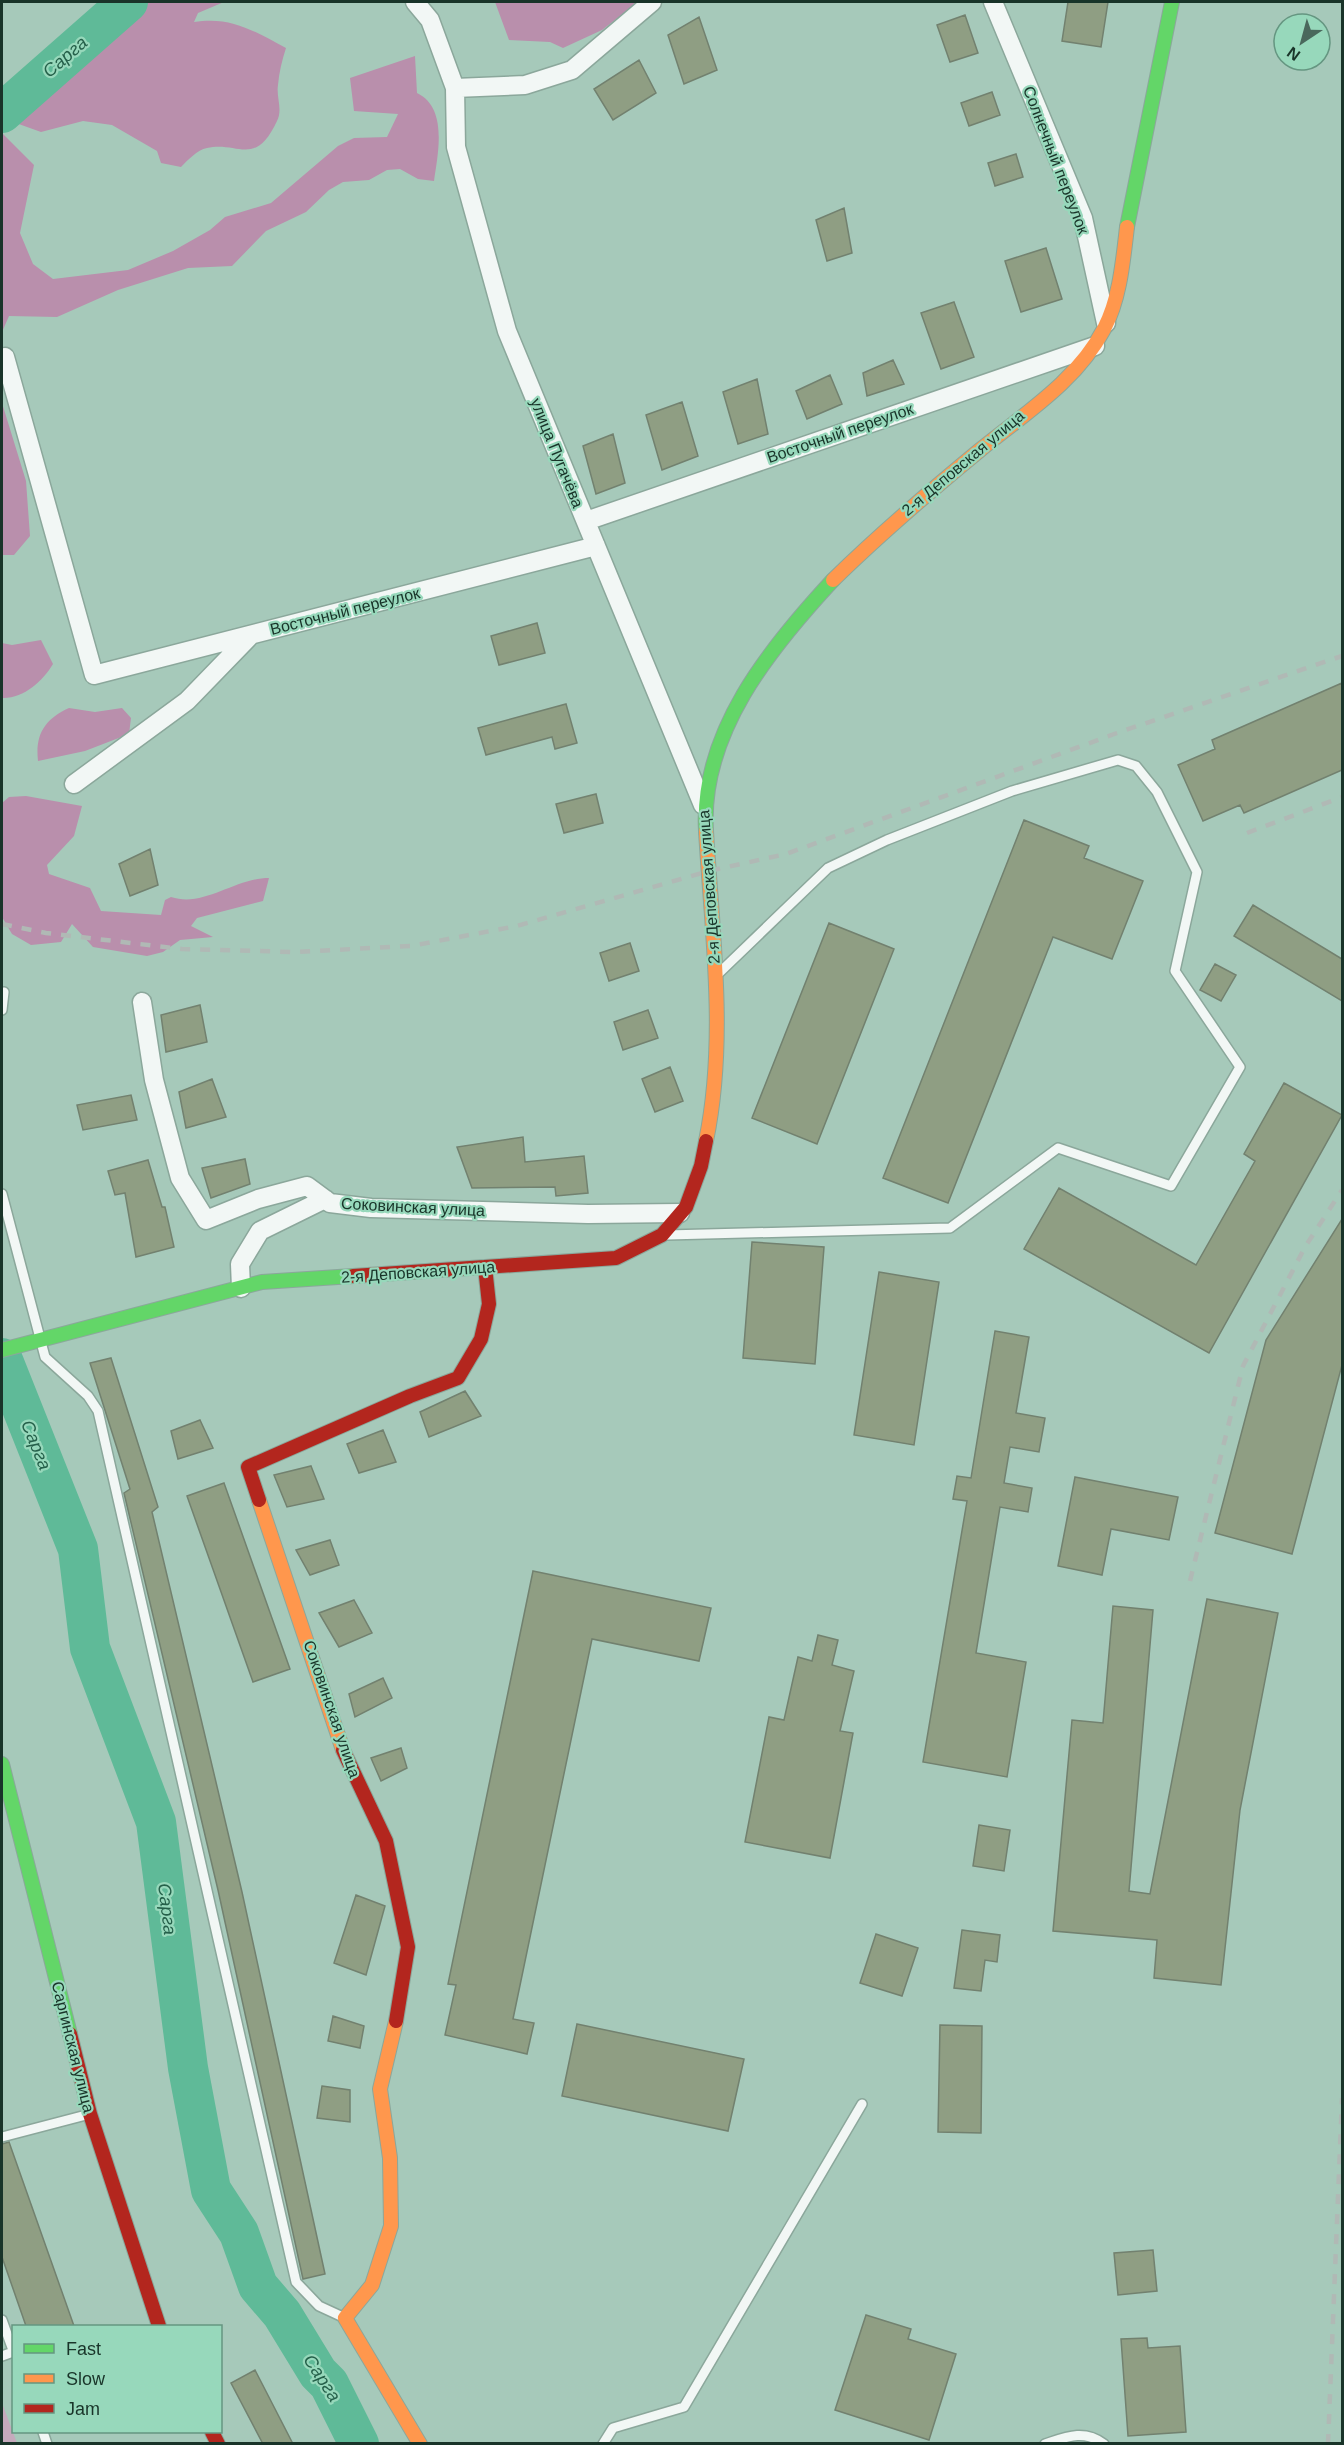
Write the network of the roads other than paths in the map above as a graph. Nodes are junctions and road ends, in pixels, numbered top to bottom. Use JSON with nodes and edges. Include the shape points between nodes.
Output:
{"nodes":[{"id":1,"x":415,"y":2,"type":"edge"},
{"id":2,"x":652,"y":2,"type":"edge"},
{"id":3,"x":993,"y":2,"type":"edge"},
{"id":4,"x":1172,"y":2,"type":"edge"},
{"id":5,"x":456,"y":88,"type":"junction"},
{"id":6,"x":1106,"y":323,"type":"junction"},
{"id":7,"x":1095,"y":346,"type":"junction"},
{"id":8,"x":5,"y":357,"type":"dead end"},
{"id":9,"x":586,"y":521,"type":"junction"},
{"id":10,"x":596,"y":546,"type":"junction"},
{"id":11,"x":251,"y":635,"type":"junction"},
{"id":12,"x":74,"y":784,"type":"dead end"},
{"id":13,"x":703,"y":805,"type":"junction"},
{"id":14,"x":715,"y":976,"type":"junction"},
{"id":15,"x":4,"y":992,"type":"dead end"},
{"id":16,"x":142,"y":1002,"type":"dead end"},
{"id":17,"x":2,"y":1010,"type":"edge"},
{"id":18,"x":2,"y":1194,"type":"edge"},
{"id":19,"x":325,"y":1199,"type":"junction"},
{"id":20,"x":680,"y":1213,"type":"junction"},
{"id":21,"x":663,"y":1235,"type":"junction"},
{"id":22,"x":485,"y":1267,"type":"junction"},
{"id":23,"x":241,"y":1288,"type":"junction"},
{"id":24,"x":40,"y":1340,"type":"junction"},
{"id":25,"x":2,"y":1350,"type":"edge"},
{"id":26,"x":2,"y":1764,"type":"edge"},
{"id":27,"x":4,"y":1791,"type":"edge"},
{"id":28,"x":862,"y":2104,"type":"dead end"},
{"id":29,"x":90,"y":2114,"type":"junction"},
{"id":30,"x":2,"y":2137,"type":"edge"},
{"id":31,"x":345,"y":2318,"type":"junction"},
{"id":32,"x":2,"y":2320,"type":"edge"},
{"id":33,"x":159,"y":2325,"type":"edge"},
{"id":34,"x":12,"y":2350,"type":"edge"},
{"id":35,"x":420,"y":2444,"type":"edge"},
{"id":36,"x":603,"y":2444,"type":"edge"},
{"id":37,"x":1045,"y":2444,"type":"edge"},
{"id":38,"x":1104,"y":2444,"type":"edge"}],
"edges":[{"from":1,"to":5,"type":"street","via":[[430,20]]},
{"from":2,"to":5,"type":"street","via":[[572,70],[525,86]]},
{"from":3,"to":6,"type":"street","name":"Солнечный переулок","via":[[1083,218]]},
{"from":4,"to":6,"type":"street","name":"2-я Деповская улица","via":[[1131,198],[1115,307]]},
{"from":5,"to":9,"type":"street","name":"улица Пугачёва","via":[[456,147],[507,331]]},
{"from":6,"to":7,"type":"street","name":"2-я Деповская улица"},
{"from":7,"to":9,"type":"street","name":"Восточный переулок"},
{"from":7,"to":13,"type":"street","name":"2-я Деповская улица","via":[[1060,382],[831,578],[784,634],[744,693],[716,747]]},
{"from":8,"to":11,"type":"street","name":"Восточный переулок","via":[[94,675]]},
{"from":9,"to":10,"type":"street","name":"улица Пугачёва"},
{"from":10,"to":11,"type":"street","name":"Восточный переулок"},
{"from":10,"to":13,"type":"street","name":"улица Пугачёва"},
{"from":11,"to":12,"type":"street","via":[[187,701]]},
{"from":13,"to":14,"type":"street","name":"2-я Деповская улица"},
{"from":14,"to":20,"type":"street","name":"2-я Деповская улица","via":[[711,1134],[692,1198]]},
{"from":14,"to":21,"type":"lane","via":[[828,868],[887,840],[1012,791],[1118,760],[1136,766],[1157,792],[1197,873],[1175,971],[1240,1067],[1171,1186],[1058,1148],[950,1228]]},
{"from":15,"to":17,"type":"lane"},
{"from":16,"to":19,"type":"street","name":"Соковинская улица","via":[[154,1080],[180,1178],[206,1220],[258,1199],[307,1186]]},
{"from":18,"to":24,"type":"lane"},
{"from":19,"to":20,"type":"street","name":"Соковинская улица","via":[[371,1208],[439,1211]]},
{"from":19,"to":23,"type":"street","via":[[260,1231],[240,1264]]},
{"from":20,"to":21,"type":"street","name":"2-я Деповская улица"},
{"from":21,"to":22,"type":"street","name":"2-я Деповская улица","via":[[616,1258]]},
{"from":22,"to":23,"type":"street","name":"2-я Деповская улица","via":[[262,1282]]},
{"from":22,"to":31,"type":"street","name":"Соковинская улица","via":[[489,1304],[481,1339],[459,1378],[248,1467],[346,1760],[386,1841],[408,1947],[380,2090],[390,2158],[391,2226],[372,2285]]},
{"from":23,"to":24,"type":"street","name":"2-я Деповская улица"},
{"from":24,"to":25,"type":"street","name":"2-я Деповская улица"},
{"from":24,"to":31,"type":"lane","via":[[45,1357],[98,1410],[296,2282],[319,2306]]},
{"from":26,"to":27,"type":"street","name":"Саргинская улица"},
{"from":27,"to":29,"type":"street","name":"Саргинская улица"},
{"from":28,"to":36,"type":"lane","via":[[684,2407],[613,2428]]},
{"from":29,"to":30,"type":"lane"},
{"from":29,"to":33,"type":"street","name":"Саргинская улица"},
{"from":31,"to":35,"type":"street"},
{"from":32,"to":34,"type":"lane"},
{"from":37,"to":38,"type":"lane","via":[[1076,2434]]}]}
